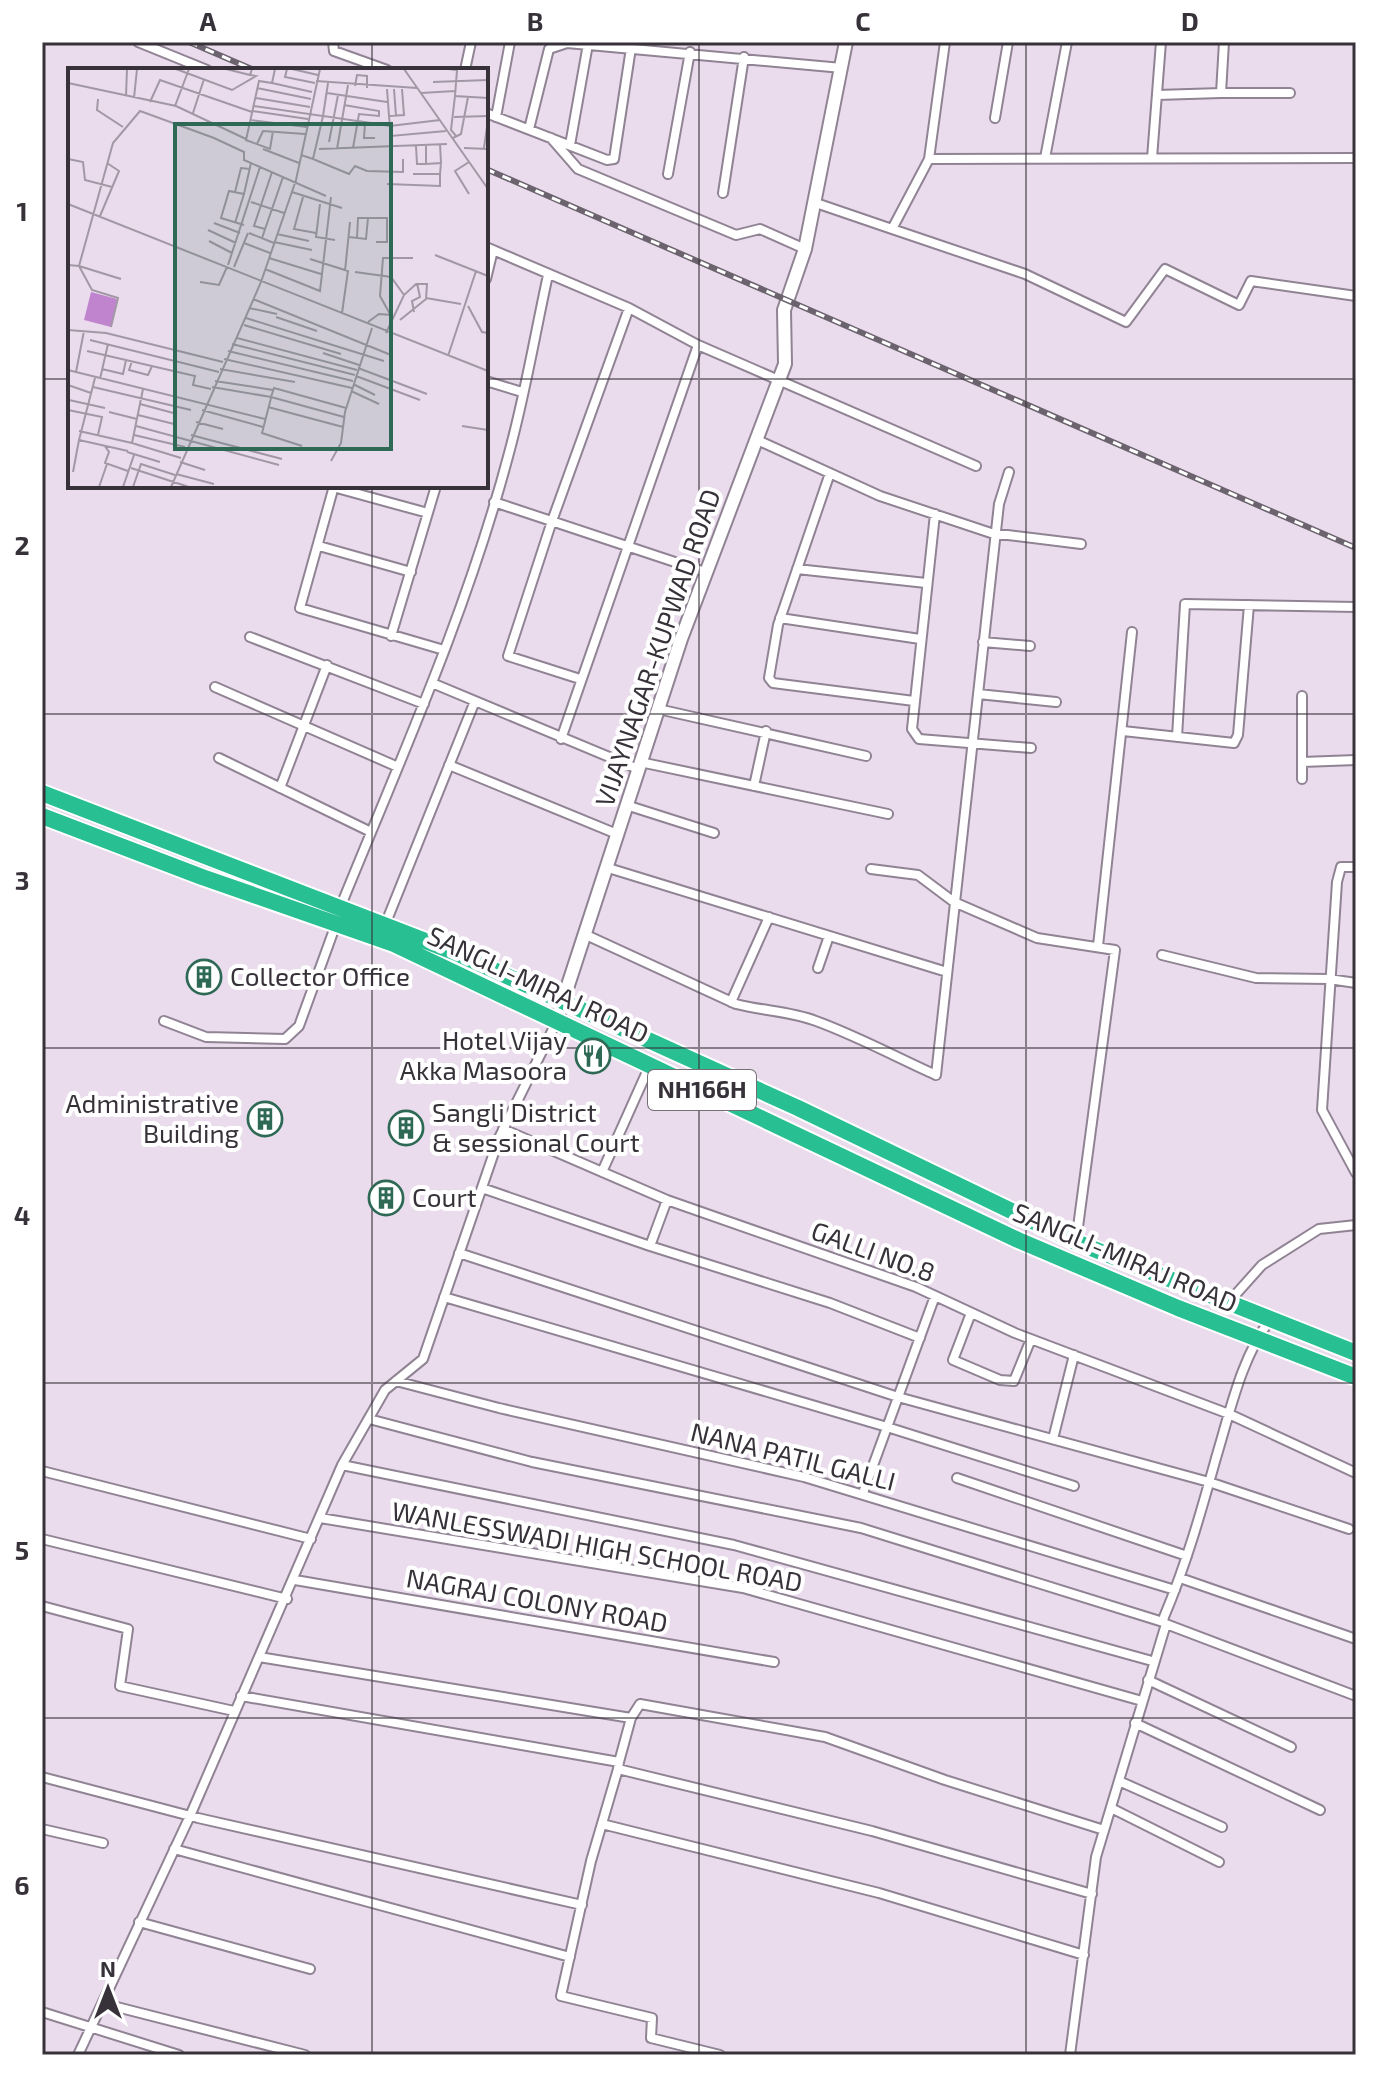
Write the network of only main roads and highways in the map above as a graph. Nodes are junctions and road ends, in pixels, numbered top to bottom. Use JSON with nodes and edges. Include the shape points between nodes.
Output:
{"nodes":[{"id":1,"x":42,"y":793,"type":"edge"},
{"id":2,"x":42,"y":816,"type":"edge"},
{"id":3,"x":338,"y":916,"type":"junction"},
{"id":4,"x":1356,"y":1353,"type":"edge"},
{"id":5,"x":1356,"y":1377,"type":"edge"}],
"edges":[{"from":1,"to":3,"type":"highway","name":"SANGLI-MIRAJ ROAD"},
{"from":2,"to":3,"type":"highway","name":"SANGLI-MIRAJ ROAD","number":"NH166H"},
{"from":3,"to":4,"type":"highway","name":"SANGLI-MIRAJ ROAD","via":[[385,925],[798,1108],[1076,1242]]},
{"from":3,"to":5,"type":"highway","name":"SANGLI-MIRAJ ROAD","number":"NH166H","via":[[1018,1240]]}]}
